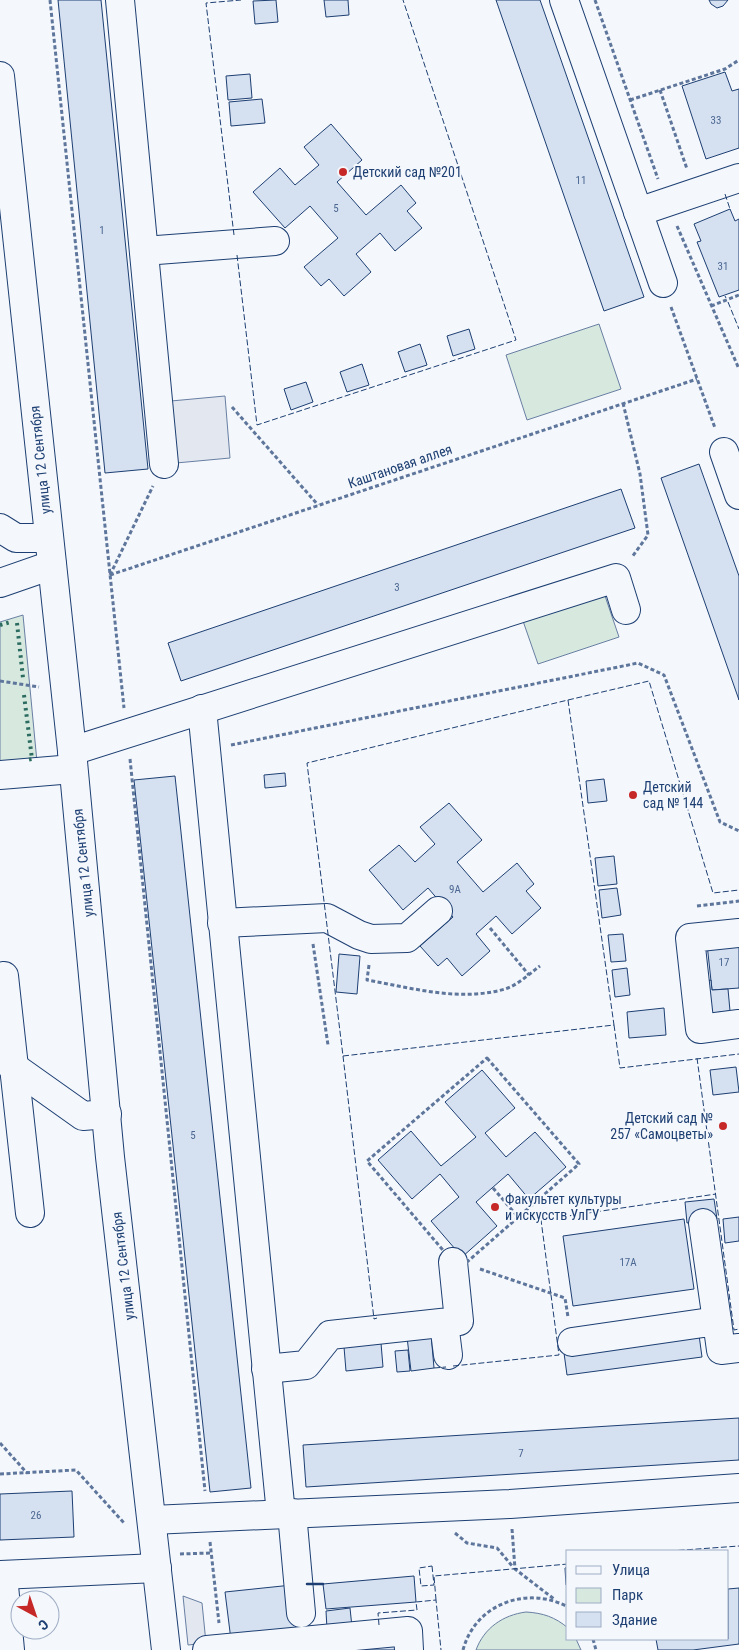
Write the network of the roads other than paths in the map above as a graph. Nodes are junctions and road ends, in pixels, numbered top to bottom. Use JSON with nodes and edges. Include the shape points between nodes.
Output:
{"nodes":[{"id":1,"x":120,"y":0,"type":"edge"},
{"id":2,"x":564,"y":0,"type":"edge"},
{"id":3,"x":0,"y":76,"type":"edge"},
{"id":4,"x":739,"y":178,"type":"edge"},
{"id":5,"x":638,"y":212,"type":"junction"},
{"id":6,"x":275,"y":241,"type":"dead end"},
{"id":7,"x":144,"y":251,"type":"junction"},
{"id":8,"x":663,"y":283,"type":"road end"},
{"id":9,"x":724,"y":452,"type":"road end"},
{"id":10,"x":164,"y":464,"type":"road end"},
{"id":11,"x":739,"y":495,"type":"edge"},
{"id":12,"x":0,"y":528,"type":"edge"},
{"id":13,"x":48,"y":538,"type":"junction"},
{"id":14,"x":52,"y":565,"type":"junction"},
{"id":15,"x":0,"y":583,"type":"edge"},
{"id":16,"x":626,"y":610,"type":"dead end"},
{"id":17,"x":202,"y":709,"type":"junction"},
{"id":18,"x":72,"y":760,"type":"junction"},
{"id":19,"x":0,"y":775,"type":"edge"},
{"id":20,"x":438,"y":912,"type":"dead end"},
{"id":21,"x":222,"y":923,"type":"junction"},
{"id":22,"x":739,"y":933,"type":"edge"},
{"id":23,"x":4,"y":976,"type":"dead end"},
{"id":24,"x":739,"y":1024,"type":"edge"},
{"id":25,"x":7,"y":1062,"type":"edge"},
{"id":26,"x":107,"y":1114,"type":"junction"},
{"id":27,"x":30,"y":1213,"type":"dead end"},
{"id":28,"x":703,"y":1223,"type":"dead end"},
{"id":29,"x":459,"y":1263,"type":"road end"},
{"id":30,"x":717,"y":1321,"type":"junction"},
{"id":31,"x":444,"y":1323,"type":"junction"},
{"id":32,"x":572,"y":1342,"type":"road end"},
{"id":33,"x":739,"y":1348,"type":"edge"},
{"id":34,"x":448,"y":1355,"type":"dead end"},
{"id":35,"x":266,"y":1368,"type":"junction"},
{"id":36,"x":739,"y":1488,"type":"edge"},
{"id":37,"x":287,"y":1513,"type":"junction"},
{"id":38,"x":152,"y":1520,"type":"junction"},
{"id":39,"x":157,"y":1568,"type":"junction"},
{"id":40,"x":1,"y":1575,"type":"edge"},
{"id":41,"x":301,"y":1613,"type":"dead end"},
{"id":42,"x":214,"y":1649,"type":"edge"},
{"id":43,"x":10,"y":1650,"type":"edge"},
{"id":44,"x":166,"y":1650,"type":"edge"},
{"id":45,"x":409,"y":1650,"type":"edge"}],
"edges":[{"from":1,"to":7,"type":"street"},
{"from":2,"to":5,"type":"street"},
{"from":3,"to":13,"type":"street","name":"улица 12 Сентября"},
{"from":4,"to":5,"type":"street"},
{"from":5,"to":8,"type":"street"},
{"from":6,"to":7,"type":"street"},
{"from":7,"to":10,"type":"street"},
{"from":9,"to":11,"type":"street"},
{"from":12,"to":13,"type":"street","via":[[16,538]]},
{"from":13,"to":14,"type":"street","name":"улица 12 Сентября"},
{"from":14,"to":15,"type":"street"},
{"from":14,"to":18,"type":"street","name":"улица 12 Сентября"},
{"from":16,"to":17,"type":"street","via":[[616,578]]},
{"from":17,"to":18,"type":"street","via":[[127,733]]},
{"from":17,"to":21,"type":"street"},
{"from":18,"to":19,"type":"street"},
{"from":18,"to":26,"type":"street","name":"улица 12 Сентября"},
{"from":20,"to":21,"type":"street","via":[[407,938],[371,939],[327,918]]},
{"from":21,"to":35,"type":"street"},
{"from":22,"to":24,"type":"street","via":[[690,938],[700,1029]]},
{"from":23,"to":25,"type":"street"},
{"from":25,"to":26,"type":"street","via":[[83,1116]]},
{"from":25,"to":27,"type":"street"},
{"from":26,"to":38,"type":"street","name":"улица 12 Сентября"},
{"from":28,"to":30,"type":"street"},
{"from":29,"to":31,"type":"street","via":[[459,1321]]},
{"from":30,"to":32,"type":"street"},
{"from":30,"to":33,"type":"street","via":[[721,1350]]},
{"from":31,"to":34,"type":"street"},
{"from":31,"to":35,"type":"street","via":[[330,1335],[306,1365]]},
{"from":35,"to":37,"type":"street"},
{"from":36,"to":37,"type":"street","via":[[510,1504]]},
{"from":37,"to":38,"type":"street"},
{"from":37,"to":41,"type":"street"},
{"from":38,"to":39,"type":"street","name":"улица 12 Сентября"},
{"from":39,"to":40,"type":"street"},
{"from":39,"to":44,"type":"street","name":"улица 12 Сентября"},
{"from":40,"to":43,"type":"street"},
{"from":42,"to":45,"type":"street","via":[[408,1631]]}]}
